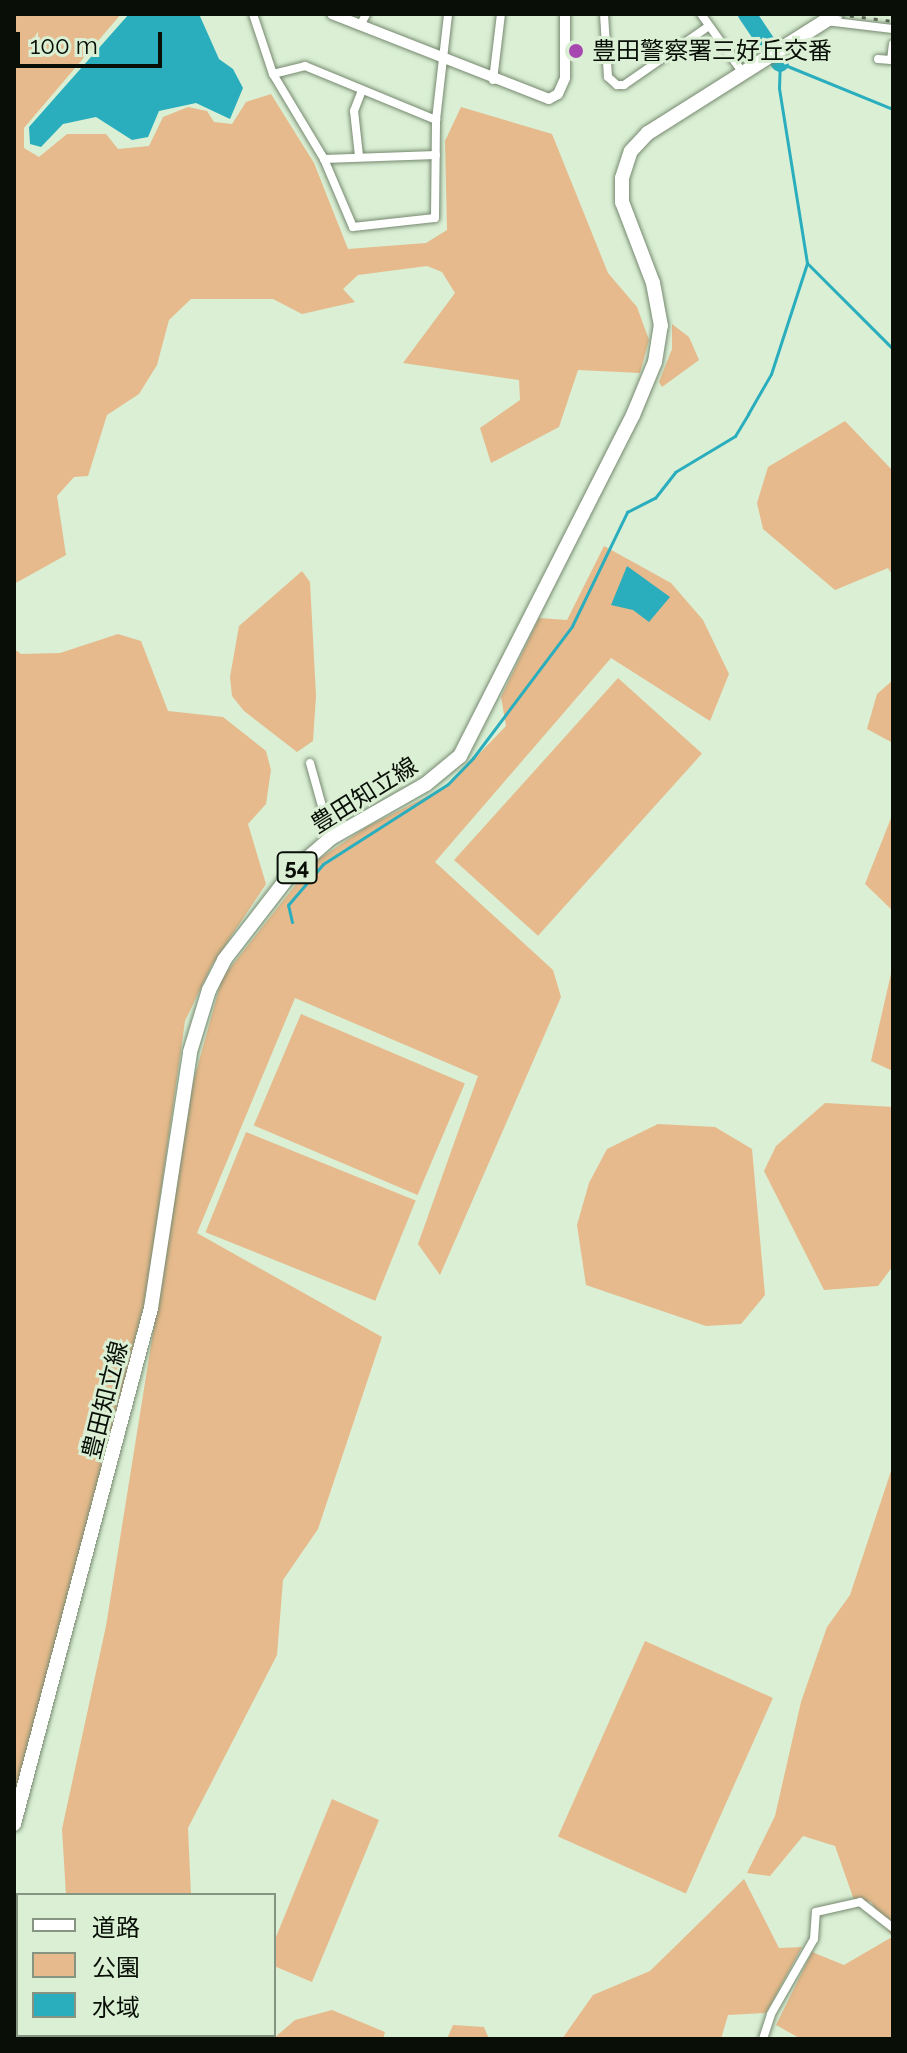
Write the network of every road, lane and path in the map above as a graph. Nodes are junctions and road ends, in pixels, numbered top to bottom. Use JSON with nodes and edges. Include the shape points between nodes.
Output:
{"nodes":[{"id":1,"x":253,"y":14,"type":"edge"},
{"id":2,"x":332,"y":14,"type":"edge"},
{"id":3,"x":366,"y":14,"type":"edge"},
{"id":4,"x":448,"y":14,"type":"edge"},
{"id":5,"x":501,"y":14,"type":"edge"},
{"id":6,"x":565,"y":14,"type":"edge"},
{"id":7,"x":604,"y":14,"type":"edge"},
{"id":8,"x":701,"y":14,"type":"edge"},
{"id":9,"x":831,"y":17,"type":"edge"},
{"id":10,"x":360,"y":26,"type":"junction"},
{"id":11,"x":709,"y":26,"type":"junction"},
{"id":12,"x":893,"y":29,"type":"edge"},
{"id":13,"x":893,"y":44,"type":"edge"},
{"id":14,"x":878,"y":59,"type":"dead end"},
{"id":15,"x":443,"y":60,"type":"junction"},
{"id":16,"x":749,"y":69,"type":"junction"},
{"id":17,"x":273,"y":74,"type":"junction"},
{"id":18,"x":493,"y":80,"type":"junction"},
{"id":19,"x":362,"y":90,"type":"junction"},
{"id":20,"x":436,"y":120,"type":"junction"},
{"id":21,"x":436,"y":155,"type":"junction"},
{"id":22,"x":359,"y":156,"type":"junction"},
{"id":23,"x":324,"y":159,"type":"junction"},
{"id":24,"x":310,"y":763,"type":"dead end"},
{"id":25,"x":331,"y":838,"type":"junction"},
{"id":26,"x":14,"y":1824,"type":"edge"},
{"id":27,"x":893,"y":1928,"type":"edge"},
{"id":28,"x":763,"y":2039,"type":"edge"}],
"edges":[{"from":1,"to":17,"type":"street"},
{"from":2,"to":10,"type":"street"},
{"from":3,"to":10,"type":"street"},
{"from":4,"to":15,"type":"street"},
{"from":5,"to":18,"type":"street"},
{"from":6,"to":18,"type":"street","via":[[565,78],[558,94],[540,98]]},
{"from":7,"to":11,"type":"street","via":[[608,77],[617,85]]},
{"from":8,"to":11,"type":"street"},
{"from":9,"to":12,"type":"street"},
{"from":9,"to":16,"type":"main road","name":"豊田知立線","number":"54"},
{"from":10,"to":15,"type":"street"},
{"from":11,"to":16,"type":"street"},
{"from":13,"to":14,"type":"street","via":[[891,60]]},
{"from":15,"to":18,"type":"street"},
{"from":15,"to":20,"type":"street"},
{"from":16,"to":25,"type":"main road","name":"豊田知立線","number":"54","via":[[648,133],[631,151],[621,191],[658,301],[655,362],[470,739],[445,770]]},
{"from":17,"to":19,"type":"street","via":[[305,66]]},
{"from":17,"to":23,"type":"street"},
{"from":19,"to":20,"type":"street"},
{"from":19,"to":22,"type":"street","via":[[354,111]]},
{"from":20,"to":21,"type":"street"},
{"from":21,"to":22,"type":"street"},
{"from":21,"to":23,"type":"street","via":[[435,218],[353,227]]},
{"from":22,"to":23,"type":"street"},
{"from":24,"to":25,"type":"street"},
{"from":25,"to":26,"type":"main road","name":"豊田知立線","number":"54","via":[[260,910],[224,960],[200,1015],[151,1308]]},
{"from":27,"to":28,"type":"street","via":[[860,1902],[816,1912],[814,1939],[771,2014]]}]}
